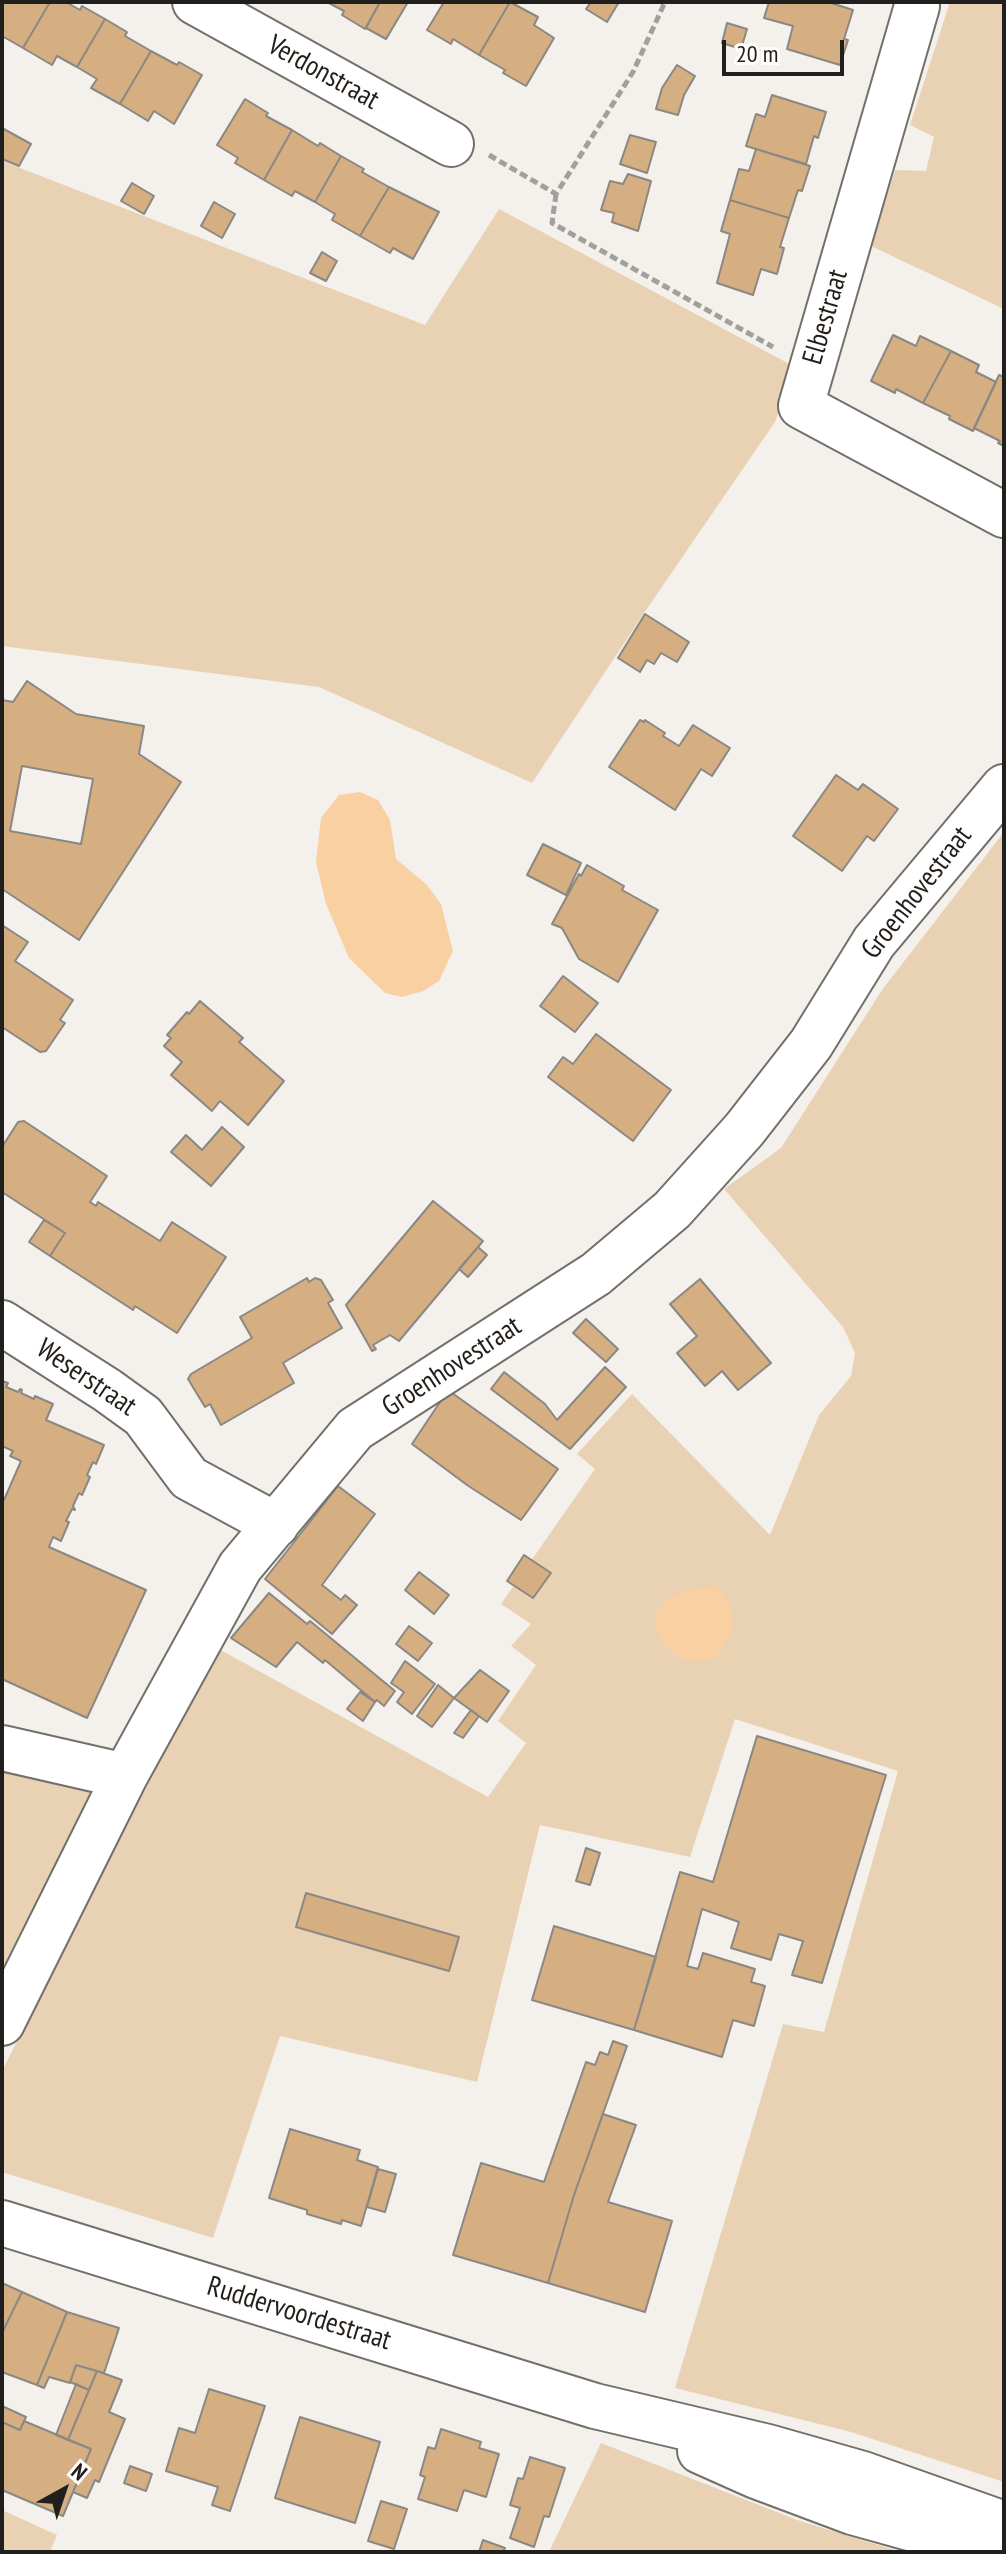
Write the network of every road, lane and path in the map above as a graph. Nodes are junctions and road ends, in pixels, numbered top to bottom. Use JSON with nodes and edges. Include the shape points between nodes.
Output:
{"nodes":[{"id":1,"x":195,"y":2,"type":"edge"},
{"id":2,"x":665,"y":2,"type":"edge"},
{"id":3,"x":917,"y":6,"type":"dead end"},
{"id":4,"x":451,"y":144,"type":"joint"},
{"id":5,"x":556,"y":194,"type":"junction"},
{"id":6,"x":811,"y":368,"type":"junction"},
{"id":7,"x":1004,"y":515,"type":"edge"},
{"id":8,"x":1004,"y":787,"type":"edge"},
{"id":9,"x":2,"y":1323,"type":"edge"},
{"id":10,"x":276,"y":1525,"type":"junction"},
{"id":11,"x":2,"y":1748,"type":"edge"},
{"id":12,"x":125,"y":1776,"type":"junction"},
{"id":13,"x":2,"y":2023,"type":"edge"},
{"id":14,"x":2,"y":2223,"type":"edge"},
{"id":15,"x":595,"y":2406,"type":"junction"},
{"id":16,"x":1004,"y":2524,"type":"edge"},
{"id":17,"x":1004,"y":2547,"type":"edge"}],
"edges":[{"from":1,"to":4,"type":"street","name":"Verdonstraat"},
{"from":2,"to":5,"type":"path","via":[[633,72]]},
{"from":3,"to":6,"type":"street","name":"Elbestraat"},
{"from":4,"to":5,"type":"path","via":[[472,145]]},
{"from":5,"to":6,"type":"path","via":[[552,223]]},
{"from":6,"to":7,"type":"street","name":"Elbestraat","via":[[801,406]]},
{"from":8,"to":10,"type":"street","name":"Groenhovestraat","via":[[874,942],[811,1044],[744,1130],[672,1210],[596,1274],[355,1429]]},
{"from":9,"to":10,"type":"street","name":"Weserstraat","via":[[143,1416],[189,1478]]},
{"from":10,"to":12,"type":"street","name":"Groenhovestraat","via":[[240,1567]]},
{"from":11,"to":12,"type":"street"},
{"from":12,"to":13,"type":"street","name":"Groenhovestraat"},
{"from":14,"to":15,"type":"street","name":"Ruddervoordestraat"},
{"from":15,"to":16,"type":"street","name":"Ruddervoordestraat","via":[[823,2462]]},
{"from":15,"to":17,"type":"street","name":"Ruddervoordestraat","via":[[852,2512],[956,2541]]}]}
